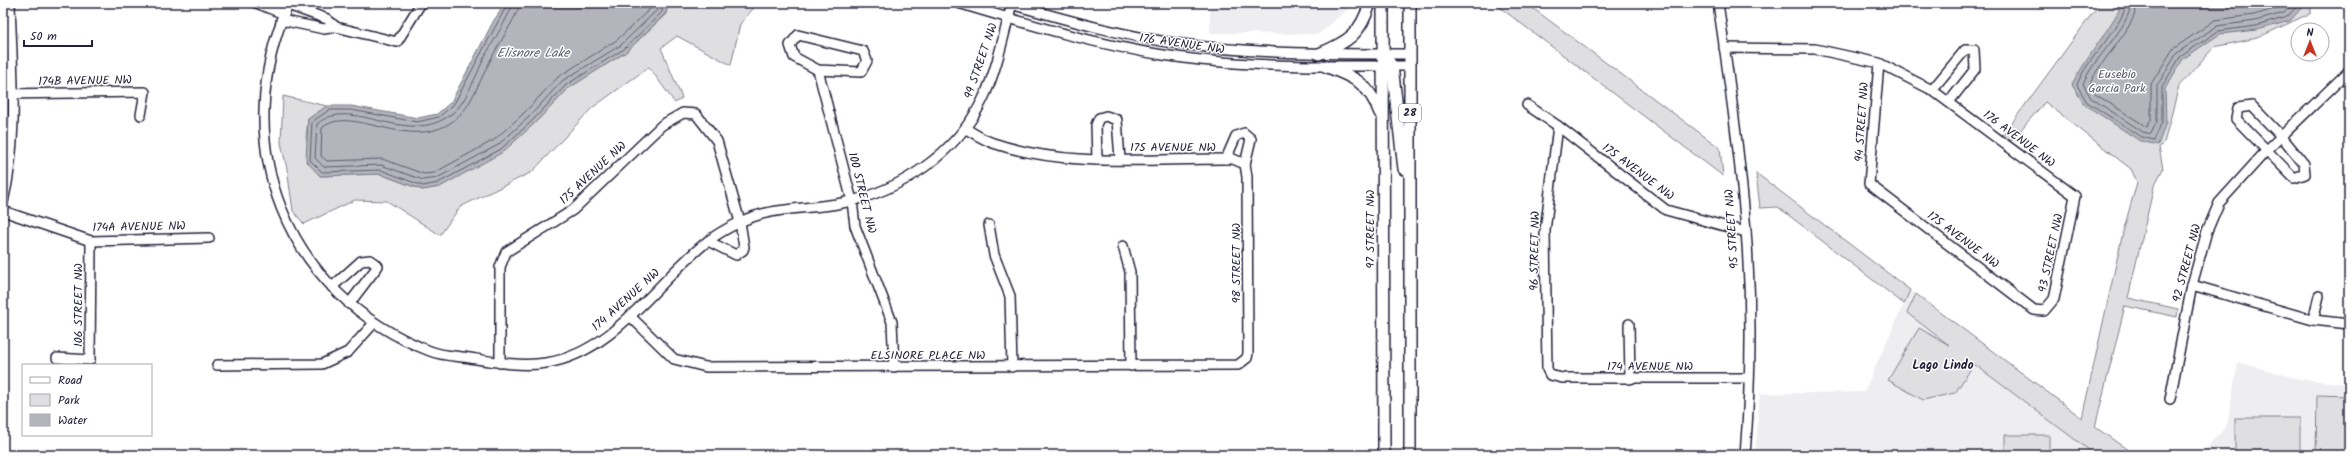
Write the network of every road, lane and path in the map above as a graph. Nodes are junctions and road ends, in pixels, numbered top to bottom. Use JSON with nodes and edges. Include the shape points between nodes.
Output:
{"nodes":[{"id":1,"x":10,"y":3,"type":"edge"},
{"id":2,"x":256,"y":3,"type":"edge"},
{"id":3,"x":421,"y":3,"type":"edge"},
{"id":4,"x":958,"y":3,"type":"edge"},
{"id":5,"x":1010,"y":3,"type":"edge"},
{"id":6,"x":1370,"y":3,"type":"edge"},
{"id":7,"x":1383,"y":3,"type":"edge"},
{"id":8,"x":1410,"y":3,"type":"edge"},
{"id":9,"x":1718,"y":3,"type":"edge"},
{"id":10,"x":285,"y":10,"type":"edge"},
{"id":11,"x":1008,"y":18,"type":"junction"},
{"id":12,"x":336,"y":27,"type":"junction"},
{"id":13,"x":1724,"y":48,"type":"junction"},
{"id":14,"x":1319,"y":54,"type":"junction"},
{"id":15,"x":1383,"y":54,"type":"junction"},
{"id":16,"x":1410,"y":54,"type":"junction"},
{"id":17,"x":1879,"y":63,"type":"junction"},
{"id":18,"x":1325,"y":66,"type":"junction"},
{"id":19,"x":1387,"y":66,"type":"junction"},
{"id":20,"x":1410,"y":66,"type":"junction"},
{"id":21,"x":818,"y":70,"type":"junction"},
{"id":22,"x":2349,"y":71,"type":"edge"},
{"id":23,"x":1932,"y":90,"type":"junction"},
{"id":24,"x":8,"y":94,"type":"edge"},
{"id":25,"x":1949,"y":102,"type":"junction"},
{"id":26,"x":1527,"y":105,"type":"dead end"},
{"id":27,"x":141,"y":115,"type":"dead end"},
{"id":28,"x":1382,"y":119,"type":"junction"},
{"id":29,"x":1558,"y":126,"type":"junction"},
{"id":30,"x":966,"y":129,"type":"junction"},
{"id":31,"x":2282,"y":137,"type":"junction"},
{"id":32,"x":2266,"y":151,"type":"junction"},
{"id":33,"x":1120,"y":159,"type":"junction"},
{"id":34,"x":1226,"y":159,"type":"junction"},
{"id":35,"x":1097,"y":160,"type":"junction"},
{"id":36,"x":1245,"y":164,"type":"junction"},
{"id":37,"x":1869,"y":184,"type":"joint"},
{"id":38,"x":895,"y":185,"type":"joint"},
{"id":39,"x":2075,"y":196,"type":"joint"},
{"id":40,"x":852,"y":201,"type":"junction"},
{"id":41,"x":3,"y":202,"type":"edge"},
{"id":42,"x":3,"y":210,"type":"edge"},
{"id":43,"x":740,"y":222,"type":"junction"},
{"id":44,"x":1410,"y":223,"type":"junction"},
{"id":45,"x":989,"y":225,"type":"dead end"},
{"id":46,"x":1746,"y":232,"type":"junction"},
{"id":47,"x":209,"y":238,"type":"dead end"},
{"id":48,"x":90,"y":241,"type":"junction"},
{"id":49,"x":708,"y":241,"type":"junction"},
{"id":50,"x":1123,"y":246,"type":"dead end"},
{"id":51,"x":2192,"y":285,"type":"junction"},
{"id":52,"x":332,"y":287,"type":"junction"},
{"id":53,"x":2318,"y":296,"type":"dead end"},
{"id":54,"x":349,"y":304,"type":"junction"},
{"id":55,"x":2044,"y":311,"type":"joint"},
{"id":56,"x":630,"y":316,"type":"junction"},
{"id":57,"x":2313,"y":320,"type":"junction"},
{"id":58,"x":374,"y":323,"type":"junction"},
{"id":59,"x":1629,"y":324,"type":"dead end"},
{"id":60,"x":2349,"y":324,"type":"edge"},
{"id":61,"x":57,"y":358,"type":"dead end"},
{"id":62,"x":1243,"y":362,"type":"joint"},
{"id":63,"x":500,"y":363,"type":"junction"},
{"id":64,"x":217,"y":365,"type":"dead end"},
{"id":65,"x":1131,"y":366,"type":"junction"},
{"id":66,"x":894,"y":367,"type":"junction"},
{"id":67,"x":1012,"y":367,"type":"junction"},
{"id":68,"x":1550,"y":375,"type":"joint"},
{"id":69,"x":1749,"y":378,"type":"junction"},
{"id":70,"x":1630,"y":379,"type":"junction"},
{"id":71,"x":2170,"y":399,"type":"dead end"},
{"id":72,"x":1384,"y":455,"type":"edge"},
{"id":73,"x":1410,"y":455,"type":"edge"},
{"id":74,"x":1745,"y":455,"type":"edge"}],
"edges":[{"from":1,"to":24,"type":"street"},
{"from":2,"to":10,"type":"street"},
{"from":3,"to":12,"type":"street","via":[[404,35],[397,42]]},
{"from":4,"to":11,"type":"street","name":"176 AVENUE NW"},
{"from":5,"to":11,"type":"street","name":"99 STREET NW"},
{"from":5,"to":14,"type":"street","name":"176 AVENUE NW","via":[[1106,29],[1172,42],[1219,48]]},
{"from":6,"to":14,"type":"main road","via":[[1366,18],[1352,38]]},
{"from":7,"to":15,"type":"main road"},
{"from":8,"to":16,"type":"main road","number":"28"},
{"from":9,"to":13,"type":"street","name":"95 STREET NW"},
{"from":10,"to":12,"type":"street","via":[[327,19]]},
{"from":10,"to":12,"type":"street","via":[[324,29]]},
{"from":10,"to":52,"type":"street","name":"174 AVENUE NW","via":[[266,80],[265,146],[277,199],[292,232],[309,262]]},
{"from":11,"to":18,"type":"street","name":"176 AVENUE NW","via":[[1163,55],[1240,64]]},
{"from":11,"to":30,"type":"street","name":"99 STREET NW","via":[[984,97]]},
{"from":13,"to":17,"type":"street","name":"176 AVENUE NW","via":[[1815,49]]},
{"from":13,"to":46,"type":"street","name":"95 STREET NW"},
{"from":14,"to":15,"type":"street","name":"176 AVENUE NW"},
{"from":15,"to":16,"type":"street","name":"176 AVENUE NW"},
{"from":15,"to":19,"type":"main road"},
{"from":16,"to":20,"type":"main road","number":"28"},
{"from":17,"to":23,"type":"street","name":"176 AVENUE NW"},
{"from":17,"to":37,"type":"street","name":"94 STREET NW"},
{"from":18,"to":19,"type":"street","name":"176 AVENUE NW"},
{"from":18,"to":28,"type":"main road","via":[[1362,83],[1374,98]]},
{"from":19,"to":20,"type":"street","name":"176 AVENUE NW"},
{"from":19,"to":28,"type":"main road","name":"97 STREET NW"},
{"from":19,"to":44,"type":"main road"},
{"from":20,"to":44,"type":"main road","number":"28"},
{"from":21,"to":21,"type":"street","via":[[861,72],[867,61],[863,51],[798,35],[790,45],[794,57]]},
{"from":21,"to":40,"type":"street","name":"100 STREET NW"},
{"from":22,"to":31,"type":"street","name":"92 STREET NW"},
{"from":23,"to":25,"type":"street","name":"176 AVENUE NW"},
{"from":23,"to":25,"type":"street","via":[[1965,50],[1974,50],[1975,69]]},
{"from":24,"to":27,"type":"street","name":"174B AVENUE NW","via":[[145,92]]},
{"from":24,"to":41,"type":"street","via":[[12,136]]},
{"from":25,"to":39,"type":"street","name":"176 AVENUE NW"},
{"from":26,"to":29,"type":"street","name":"175 AVENUE NW"},
{"from":28,"to":72,"type":"main road","name":"97 STREET NW"},
{"from":29,"to":46,"type":"street","name":"175 AVENUE NW","via":[[1666,210]]},
{"from":29,"to":68,"type":"street","name":"96 STREET NW","via":[[1545,231],[1547,369]]},
{"from":30,"to":35,"type":"street","name":"175 AVENUE NW","via":[[992,142],[1035,154]]},
{"from":30,"to":38,"type":"street","name":"99 STREET NW","via":[[932,163]]},
{"from":31,"to":32,"type":"street","name":"92 STREET NW"},
{"from":31,"to":32,"type":"street","via":[[2304,164],[2305,174],[2294,178]]},
{"from":31,"to":32,"type":"street","via":[[2252,106],[2238,108],[2236,119]]},
{"from":32,"to":51,"type":"street","name":"92 STREET NW","via":[[2219,203],[2207,231]]},
{"from":33,"to":34,"type":"street","name":"175 AVENUE NW"},
{"from":33,"to":35,"type":"street","name":"175 AVENUE NW"},
{"from":33,"to":35,"type":"street","name":"175 AVENUE NW","via":[[1117,120],[1106,116],[1100,118],[1096,125]]},
{"from":34,"to":36,"type":"street","name":"175 AVENUE NW"},
{"from":34,"to":36,"type":"street","name":"175 AVENUE NW","via":[[1236,136],[1244,133],[1251,139]]},
{"from":36,"to":62,"type":"street","name":"98 STREET NW","via":[[1248,353]]},
{"from":37,"to":55,"type":"street","name":"175 AVENUE NW","via":[[2034,310]]},
{"from":38,"to":40,"type":"street","name":"174 AVENUE NW"},
{"from":39,"to":55,"type":"street","name":"93 STREET NW","via":[[2054,299]]},
{"from":40,"to":43,"type":"street","name":"174 AVENUE NW","via":[[767,212]]},
{"from":40,"to":66,"type":"street","name":"100 STREET NW","via":[[855,226],[892,322]]},
{"from":42,"to":48,"type":"street","name":"174A AVENUE NW"},
{"from":43,"to":49,"type":"street","name":"174 AVENUE NW"},
{"from":43,"to":49,"type":"street","via":[[744,247],[739,254],[729,253]]},
{"from":43,"to":63,"type":"street","name":"175 AVENUE NW","via":[[717,141],[696,114],[683,113],[662,125],[573,210],[506,252],[500,268]]},
{"from":44,"to":73,"type":"main road"},
{"from":45,"to":67,"type":"street","via":[[994,255],[1010,296]]},
{"from":46,"to":69,"type":"street","name":"95 STREET NW"},
{"from":47,"to":48,"type":"street","name":"174A AVENUE NW"},
{"from":48,"to":61,"type":"street","name":"106 STREET NW","via":[[90,360]]},
{"from":49,"to":56,"type":"street","name":"174 AVENUE NW"},
{"from":50,"to":65,"type":"street","via":[[1130,272]]},
{"from":51,"to":57,"type":"street"},
{"from":51,"to":71,"type":"street","name":"92 STREET NW"},
{"from":52,"to":54,"type":"street","name":"174 AVENUE NW"},
{"from":52,"to":54,"type":"street","via":[[361,261],[370,260],[378,266]]},
{"from":53,"to":57,"type":"street"},
{"from":54,"to":58,"type":"street","name":"174 AVENUE NW"},
{"from":56,"to":63,"type":"street","name":"174 AVENUE NW","via":[[586,351],[547,363]]},
{"from":56,"to":66,"type":"street","name":"ELSINORE PLACE NW","via":[[674,359],[706,367]]},
{"from":57,"to":60,"type":"street"},
{"from":58,"to":63,"type":"street","name":"174 AVENUE NW","via":[[431,352]]},
{"from":58,"to":64,"type":"street","via":[[348,352],[322,364]]},
{"from":59,"to":70,"type":"street"},
{"from":62,"to":65,"type":"street","name":"ELSINORE PLACE NW","via":[[1238,366]]},
{"from":65,"to":67,"type":"street","name":"ELSINORE PLACE NW"},
{"from":66,"to":67,"type":"street","name":"ELSINORE PLACE NW"},
{"from":68,"to":70,"type":"street","name":"174 AVENUE NW","via":[[1562,378]]},
{"from":69,"to":70,"type":"street","name":"174 AVENUE NW"},
{"from":69,"to":74,"type":"street","name":"95 STREET NW"}]}
